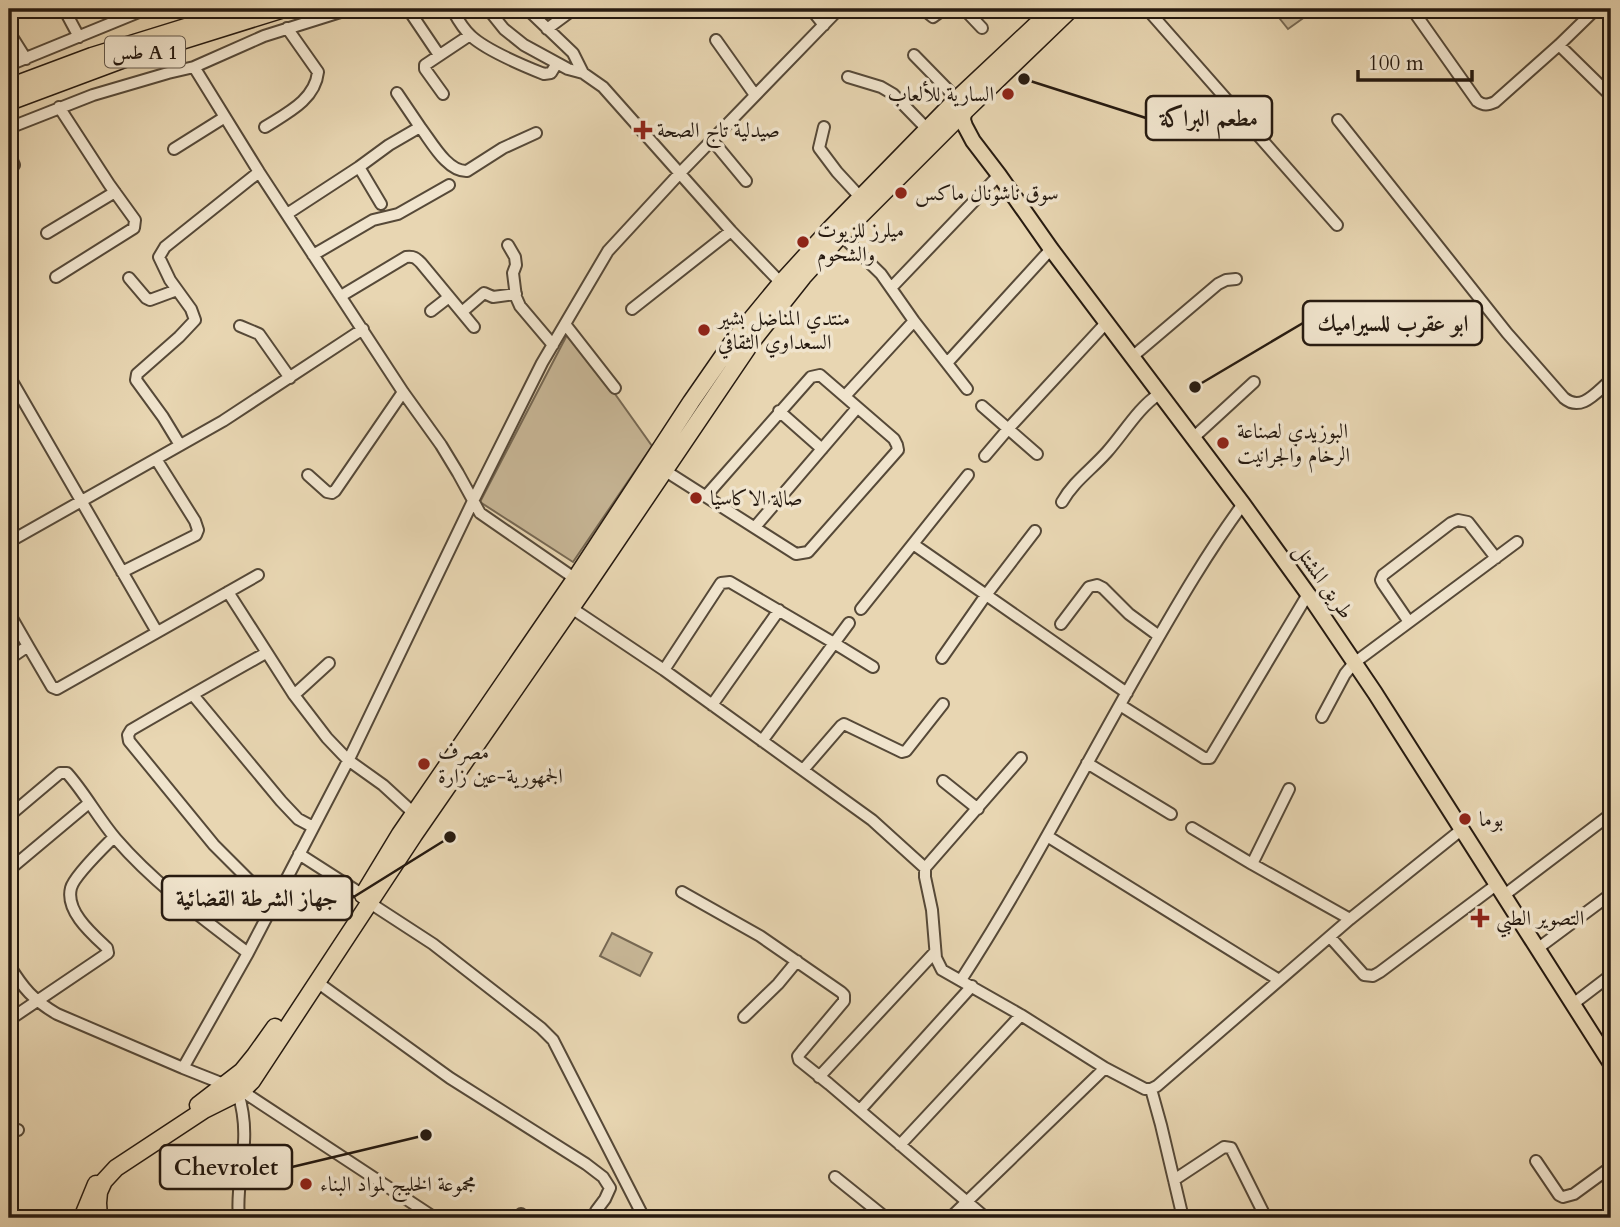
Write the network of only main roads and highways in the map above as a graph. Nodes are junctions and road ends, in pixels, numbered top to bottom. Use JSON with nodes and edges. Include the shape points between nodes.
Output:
{"nodes":[{"id":1,"x":244,"y":9,"type":"edge"},
{"id":2,"x":284,"y":9,"type":"edge"},
{"id":3,"x":1054,"y":9,"type":"edge"},
{"id":4,"x":1071,"y":9,"type":"edge"},
{"id":5,"x":9,"y":87,"type":"edge"},
{"id":6,"x":9,"y":102,"type":"edge"},
{"id":7,"x":960,"y":106,"type":"junction"},
{"id":8,"x":948,"y":128,"type":"junction"},
{"id":9,"x":973,"y":141,"type":"junction"},
{"id":10,"x":702,"y":400,"type":"junction"},
{"id":11,"x":581,"y":582,"type":"junction"},
{"id":12,"x":366,"y":899,"type":"junction"},
{"id":13,"x":1609,"y":1056,"type":"edge"},
{"id":14,"x":235,"y":1090,"type":"junction"},
{"id":15,"x":82,"y":1218,"type":"edge"},
{"id":16,"x":99,"y":1218,"type":"edge"}],
"edges":[{"from":1,"to":5,"type":"highway","number":"طس A 1"},
{"from":2,"to":6,"type":"highway","number":"طس A 1","via":[[127,58]]},
{"from":3,"to":7,"type":"highway"},
{"from":4,"to":7,"type":"highway"},
{"from":7,"to":8,"type":"highway"},
{"from":7,"to":9,"type":"main road","name":"طريق المشتل"},
{"from":7,"to":10,"type":"highway","via":[[928,130],[781,283],[734,340]]},
{"from":8,"to":9,"type":"main road","name":"طريق المشتل","via":[[962,131]]},
{"from":8,"to":10,"type":"highway","via":[[803,277]]},
{"from":9,"to":13,"type":"main road","name":"طريق المشتل","via":[[1308,594]]},
{"from":10,"to":11,"type":"highway"},
{"from":10,"to":11,"type":"highway","via":[[664,470]]},
{"from":11,"to":12,"type":"highway"},
{"from":12,"to":14,"type":"highway","via":[[242,1071]]},
{"from":12,"to":14,"type":"highway","via":[[256,1075]]},
{"from":14,"to":15,"type":"highway","via":[[113,1162],[93,1188]]},
{"from":14,"to":16,"type":"highway","via":[[116,1168],[99,1192]]}]}
